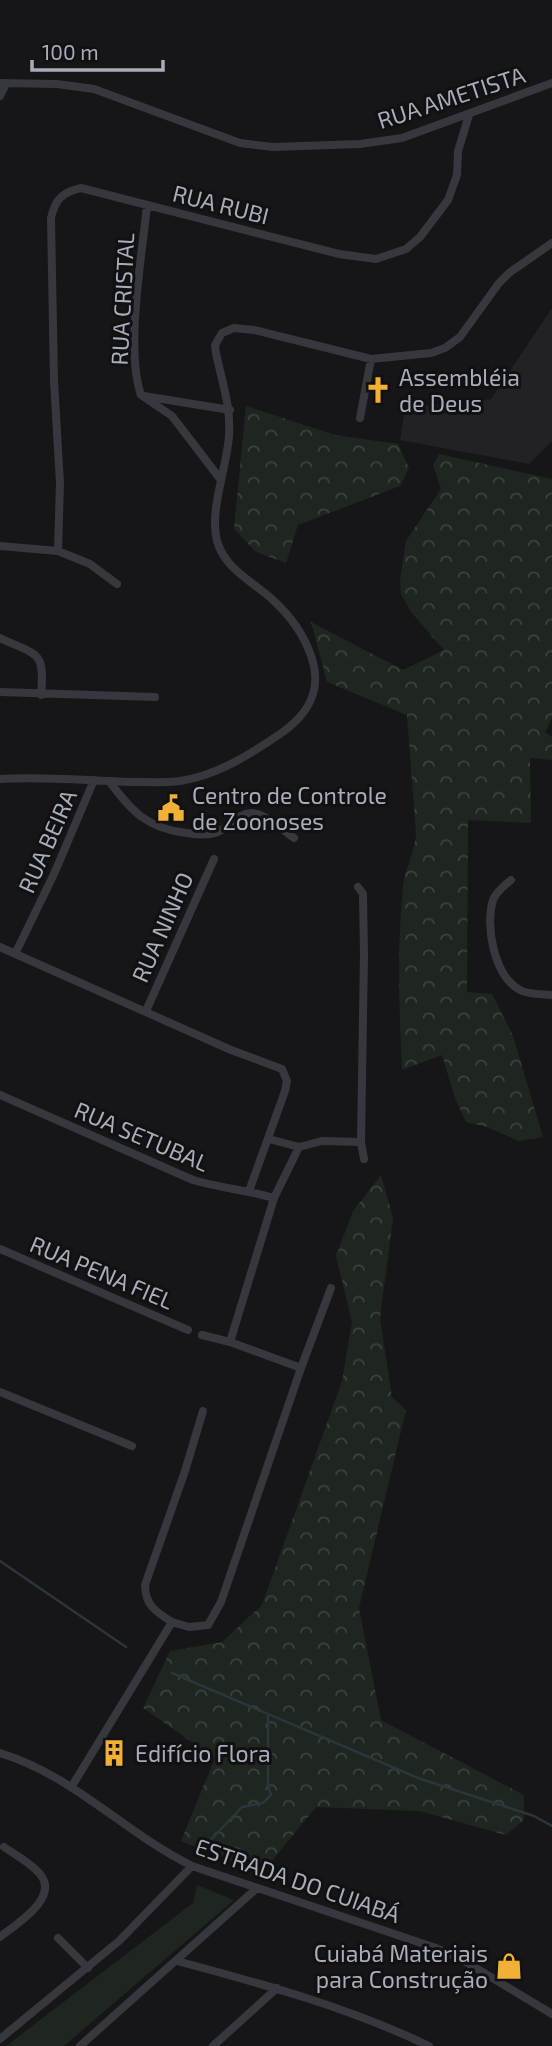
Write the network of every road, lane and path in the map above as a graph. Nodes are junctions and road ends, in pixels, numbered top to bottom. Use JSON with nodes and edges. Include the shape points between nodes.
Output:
{"nodes":[{"id":1,"x":552,"y":83,"type":"edge"},
{"id":2,"x":3,"y":84,"type":"edge"},
{"id":3,"x":0,"y":96,"type":"edge"},
{"id":4,"x":469,"y":115,"type":"junction"},
{"id":5,"x":148,"y":205,"type":"junction"},
{"id":6,"x":552,"y":243,"type":"edge"},
{"id":7,"x":371,"y":359,"type":"junction"},
{"id":8,"x":141,"y":395,"type":"junction"},
{"id":9,"x":230,"y":410,"type":"junction"},
{"id":10,"x":360,"y":418,"type":"dead end"},
{"id":11,"x":221,"y":480,"type":"junction"},
{"id":12,"x":0,"y":545,"type":"edge"},
{"id":13,"x":58,"y":551,"type":"junction"},
{"id":14,"x":117,"y":584,"type":"dead end"},
{"id":15,"x":0,"y":638,"type":"edge"},
{"id":16,"x":0,"y":692,"type":"edge"},
{"id":17,"x":41,"y":695,"type":"junction"},
{"id":18,"x":155,"y":697,"type":"dead end"},
{"id":19,"x":0,"y":779,"type":"edge"},
{"id":20,"x":94,"y":780,"type":"junction"},
{"id":21,"x":109,"y":781,"type":"junction"},
{"id":22,"x":294,"y":838,"type":"dead end"},
{"id":23,"x":214,"y":859,"type":"dead end"},
{"id":24,"x":511,"y":880,"type":"dead end"},
{"id":25,"x":358,"y":887,"type":"dead end"},
{"id":26,"x":0,"y":947,"type":"edge"},
{"id":27,"x":15,"y":954,"type":"junction"},
{"id":28,"x":552,"y":995,"type":"edge"},
{"id":29,"x":146,"y":1011,"type":"junction"},
{"id":30,"x":0,"y":1095,"type":"edge"},
{"id":31,"x":268,"y":1139,"type":"junction"},
{"id":32,"x":361,"y":1142,"type":"junction"},
{"id":33,"x":299,"y":1147,"type":"junction"},
{"id":34,"x":364,"y":1160,"type":"dead end"},
{"id":35,"x":249,"y":1191,"type":"junction"},
{"id":36,"x":274,"y":1198,"type":"junction"},
{"id":37,"x":0,"y":1250,"type":"edge"},
{"id":38,"x":331,"y":1288,"type":"dead end"},
{"id":39,"x":188,"y":1331,"type":"dead end"},
{"id":40,"x":202,"y":1335,"type":"dead end"},
{"id":41,"x":230,"y":1342,"type":"junction"},
{"id":42,"x":301,"y":1368,"type":"junction"},
{"id":43,"x":0,"y":1392,"type":"edge"},
{"id":44,"x":203,"y":1411,"type":"dead end"},
{"id":45,"x":132,"y":1446,"type":"dead end"},
{"id":46,"x":172,"y":1622,"type":"junction"},
{"id":47,"x":0,"y":1753,"type":"edge"},
{"id":48,"x":72,"y":1786,"type":"junction"},
{"id":49,"x":4,"y":1847,"type":"dead end"},
{"id":50,"x":192,"y":1866,"type":"junction"},
{"id":51,"x":257,"y":1888,"type":"junction"},
{"id":52,"x":0,"y":1937,"type":"edge"},
{"id":53,"x":58,"y":1938,"type":"dead end"},
{"id":54,"x":177,"y":1961,"type":"junction"},
{"id":55,"x":88,"y":1968,"type":"junction"},
{"id":56,"x":277,"y":1988,"type":"junction"},
{"id":57,"x":552,"y":2014,"type":"edge"},
{"id":58,"x":0,"y":2039,"type":"edge"},
{"id":59,"x":80,"y":2046,"type":"edge"},
{"id":60,"x":213,"y":2046,"type":"edge"},
{"id":61,"x":429,"y":2046,"type":"edge"}],
"edges":[{"from":1,"to":4,"type":"street","name":"RUA AMETISTA"},
{"from":2,"to":3,"type":"street","name":"RUA AMETISTA"},
{"from":2,"to":4,"type":"street","name":"RUA AMETISTA","via":[[94,89],[257,146],[380,142]]},
{"from":4,"to":5,"type":"street","name":"RUA RUBI","via":[[448,200],[420,237],[394,255],[360,258]]},
{"from":5,"to":8,"type":"street","name":"RUA CRISTAL","via":[[135,330]]},
{"from":5,"to":13,"type":"street","name":"RUA RUBI","via":[[81,188],[61,195],[54,203]]},
{"from":6,"to":7,"type":"street","via":[[509,272],[460,337],[446,348]]},
{"from":7,"to":9,"type":"street","via":[[254,330],[228,330],[215,345]]},
{"from":7,"to":10,"type":"street"},
{"from":8,"to":9,"type":"street"},
{"from":8,"to":11,"type":"street","via":[[172,416]]},
{"from":9,"to":11,"type":"street"},
{"from":11,"to":21,"type":"street","via":[[216,531],[220,547],[232,567],[274,601],[304,640],[314,671],[311,703],[290,726],[222,769],[179,781]]},
{"from":12,"to":13,"type":"street"},
{"from":13,"to":14,"type":"street","via":[[90,564]]},
{"from":15,"to":17,"type":"street","via":[[41,661]]},
{"from":16,"to":17,"type":"street"},
{"from":17,"to":18,"type":"street"},
{"from":19,"to":20,"type":"street"},
{"from":20,"to":21,"type":"street"},
{"from":20,"to":27,"type":"street","name":"RUA BEIRA"},
{"from":21,"to":22,"type":"street","via":[[133,810],[161,828],[214,833],[252,813]]},
{"from":23,"to":29,"type":"street","name":"RUA NINHO"},
{"from":24,"to":28,"type":"street","via":[[493,899],[490,928],[494,951],[514,986]]},
{"from":25,"to":32,"type":"street","via":[[363,894],[364,954]]},
{"from":26,"to":27,"type":"street"},
{"from":27,"to":29,"type":"street"},
{"from":29,"to":31,"type":"street","via":[[282,1069],[287,1081]]},
{"from":30,"to":35,"type":"street","name":"RUA SETUBAL","via":[[193,1180]]},
{"from":31,"to":33,"type":"street"},
{"from":31,"to":35,"type":"street"},
{"from":32,"to":33,"type":"street","via":[[322,1141]]},
{"from":32,"to":34,"type":"street"},
{"from":33,"to":36,"type":"street"},
{"from":35,"to":36,"type":"street","name":"RUA SETUBAL"},
{"from":36,"to":41,"type":"street"},
{"from":37,"to":39,"type":"street","name":"RUA PENA FIEL"},
{"from":38,"to":42,"type":"street"},
{"from":40,"to":41,"type":"street"},
{"from":41,"to":42,"type":"street"},
{"from":42,"to":46,"type":"street","via":[[221,1602],[208,1625],[189,1627]]},
{"from":43,"to":45,"type":"street"},
{"from":44,"to":46,"type":"street","via":[[145,1585],[148,1603]]},
{"from":46,"to":48,"type":"street"},
{"from":47,"to":48,"type":"street","name":"ESTRADA DO CUIABÁ"},
{"from":48,"to":50,"type":"street","name":"ESTRADA DO CUIABÁ"},
{"from":49,"to":52,"type":"street","via":[[33,1867],[46,1885],[39,1904]]},
{"from":50,"to":51,"type":"street","name":"ESTRADA DO CUIABÁ"},
{"from":50,"to":55,"type":"street","via":[[144,1918]]},
{"from":51,"to":54,"type":"street"},
{"from":51,"to":57,"type":"street","name":"ESTRADA DO CUIABÁ","via":[[461,1959]]},
{"from":53,"to":55,"type":"street"},
{"from":54,"to":56,"type":"street"},
{"from":54,"to":59,"type":"street"},
{"from":55,"to":58,"type":"street"},
{"from":56,"to":60,"type":"street"},
{"from":56,"to":61,"type":"street"}]}
